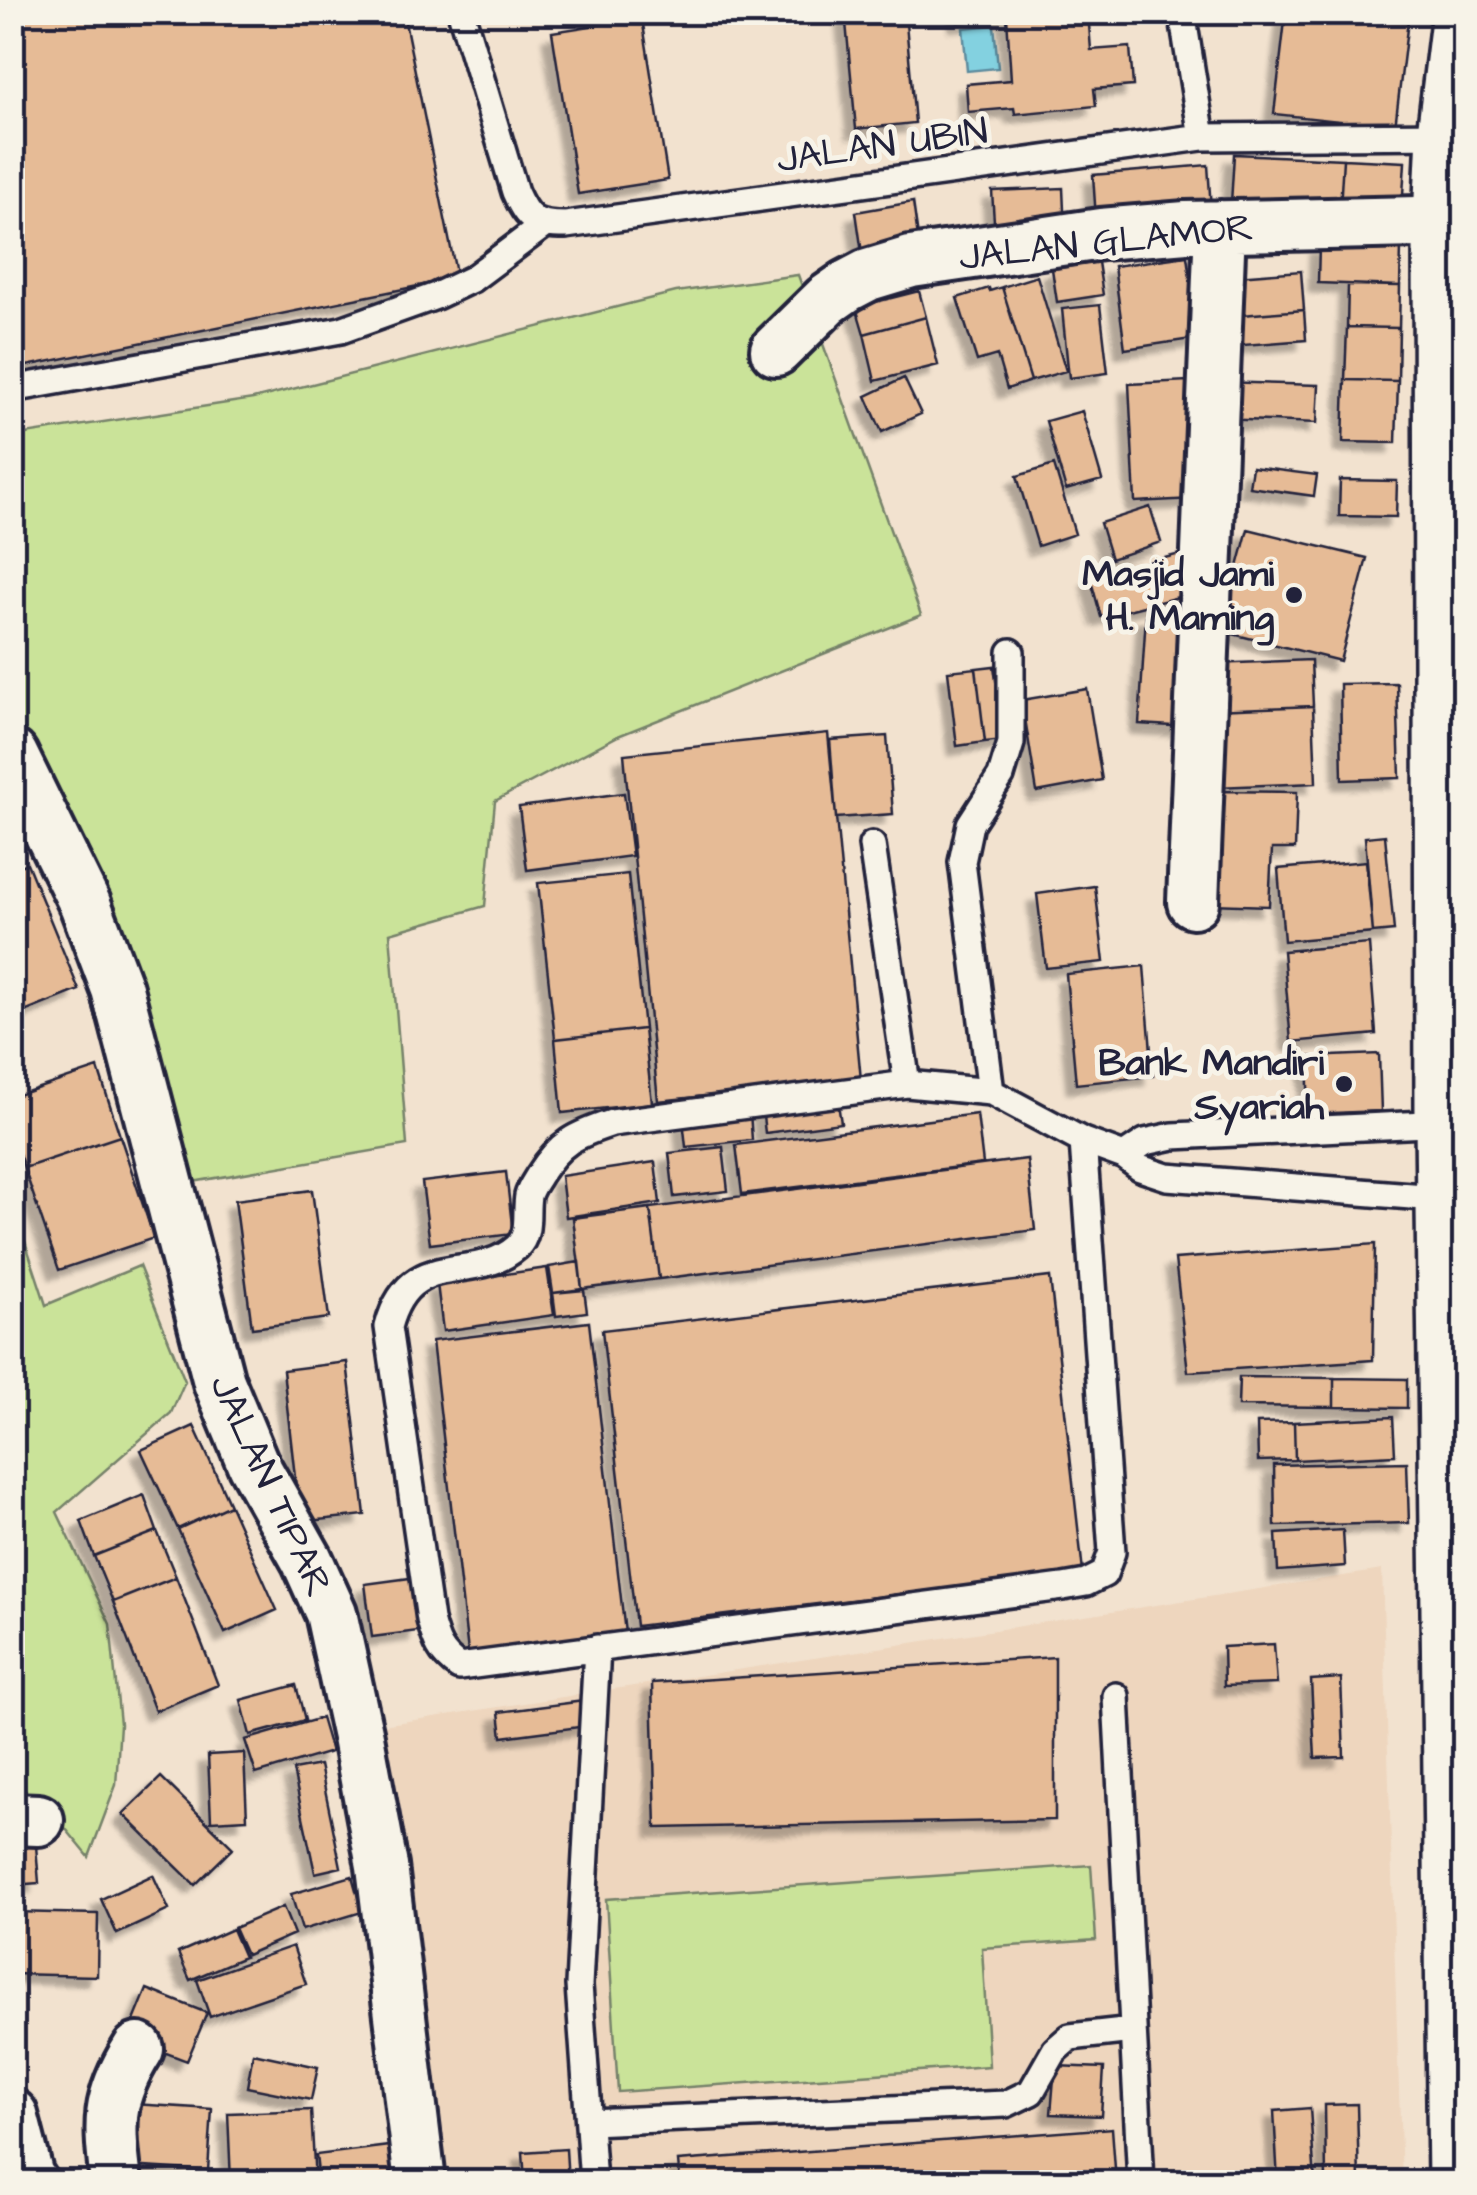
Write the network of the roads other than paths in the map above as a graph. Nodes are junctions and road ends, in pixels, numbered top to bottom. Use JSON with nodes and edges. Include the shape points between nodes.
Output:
{"nodes":[{"id":1,"x":461,"y":12,"type":"edge"},
{"id":2,"x":1182,"y":12,"type":"edge"},
{"id":3,"x":1460,"y":12,"type":"edge"},
{"id":4,"x":1455,"y":135,"type":"edge"},
{"id":5,"x":1202,"y":137,"type":"junction"},
{"id":6,"x":1453,"y":220,"type":"edge"},
{"id":7,"x":544,"y":225,"type":"junction"},
{"id":8,"x":1220,"y":226,"type":"junction"},
{"id":9,"x":776,"y":350,"type":"dead end"},
{"id":10,"x":12,"y":389,"type":"edge"},
{"id":11,"x":1011,"y":652,"type":"dead end"},
{"id":12,"x":12,"y":755,"type":"edge"},
{"id":13,"x":872,"y":845,"type":"dead end"},
{"id":14,"x":1193,"y":902,"type":"dead end"},
{"id":15,"x":907,"y":1084,"type":"junction"},
{"id":16,"x":991,"y":1092,"type":"junction"},
{"id":17,"x":1454,"y":1123,"type":"edge"},
{"id":18,"x":1082,"y":1141,"type":"junction"},
{"id":19,"x":1124,"y":1156,"type":"junction"},
{"id":20,"x":1454,"y":1200,"type":"edge"},
{"id":21,"x":598,"y":1648,"type":"junction"},
{"id":22,"x":1116,"y":1696,"type":"dead end"},
{"id":23,"x":1133,"y":2030,"type":"junction"},
{"id":24,"x":138,"y":2049,"type":"dead end"},
{"id":25,"x":12,"y":2115,"type":"edge"},
{"id":26,"x":589,"y":2122,"type":"junction"},
{"id":27,"x":32,"y":2182,"type":"edge"},
{"id":28,"x":116,"y":2182,"type":"edge"},
{"id":29,"x":420,"y":2182,"type":"edge"},
{"id":30,"x":594,"y":2182,"type":"edge"},
{"id":31,"x":1141,"y":2182,"type":"edge"},
{"id":32,"x":1456,"y":2182,"type":"edge"}],
"edges":[{"from":1,"to":7,"type":"lane","via":[[515,192],[526,215]]},
{"from":2,"to":5,"type":"lane"},
{"from":3,"to":4,"type":"highway"},
{"from":4,"to":5,"type":"lane","name":"JALAN UBIN"},
{"from":4,"to":6,"type":"highway"},
{"from":5,"to":7,"type":"lane","name":"JALAN UBIN"},
{"from":6,"to":8,"type":"street","name":"JALAN GLAMOR"},
{"from":6,"to":17,"type":"highway"},
{"from":7,"to":10,"type":"lane","via":[[472,278],[341,330]]},
{"from":8,"to":9,"type":"street","name":"JALAN GLAMOR","via":[[1101,234],[889,268],[827,300]]},
{"from":8,"to":14,"type":"street"},
{"from":11,"to":16,"type":"lane","via":[[1012,743],[1002,776],[970,824],[962,862]]},
{"from":12,"to":29,"type":"street","name":"JALAN TIPAR","via":[[85,904],[117,989],[219,1382],[253,1464],[331,1612],[382,1866]]},
{"from":13,"to":15,"type":"lane"},
{"from":15,"to":16,"type":"lane"},
{"from":15,"to":21,"type":"lane","via":[[612,1123],[571,1138],[528,1192],[520,1244],[498,1258],[428,1274],[394,1302],[388,1327],[438,1647],[459,1667]]},
{"from":16,"to":18,"type":"lane"},
{"from":17,"to":19,"type":"lane","via":[[1173,1136],[1145,1142]]},
{"from":17,"to":20,"type":"highway"},
{"from":18,"to":19,"type":"lane"},
{"from":18,"to":21,"type":"lane","via":[[1112,1552],[1104,1574],[1063,1587]]},
{"from":19,"to":20,"type":"lane","via":[[1168,1177]]},
{"from":20,"to":32,"type":"highway"},
{"from":21,"to":26,"type":"lane","via":[[579,1985]]},
{"from":22,"to":23,"type":"lane"},
{"from":23,"to":26,"type":"lane","via":[[1070,2037],[1031,2092],[1006,2104]]},
{"from":23,"to":31,"type":"lane"},
{"from":24,"to":28,"type":"street","via":[[111,2105]]},
{"from":25,"to":27,"type":"street"},
{"from":26,"to":30,"type":"lane"}]}
